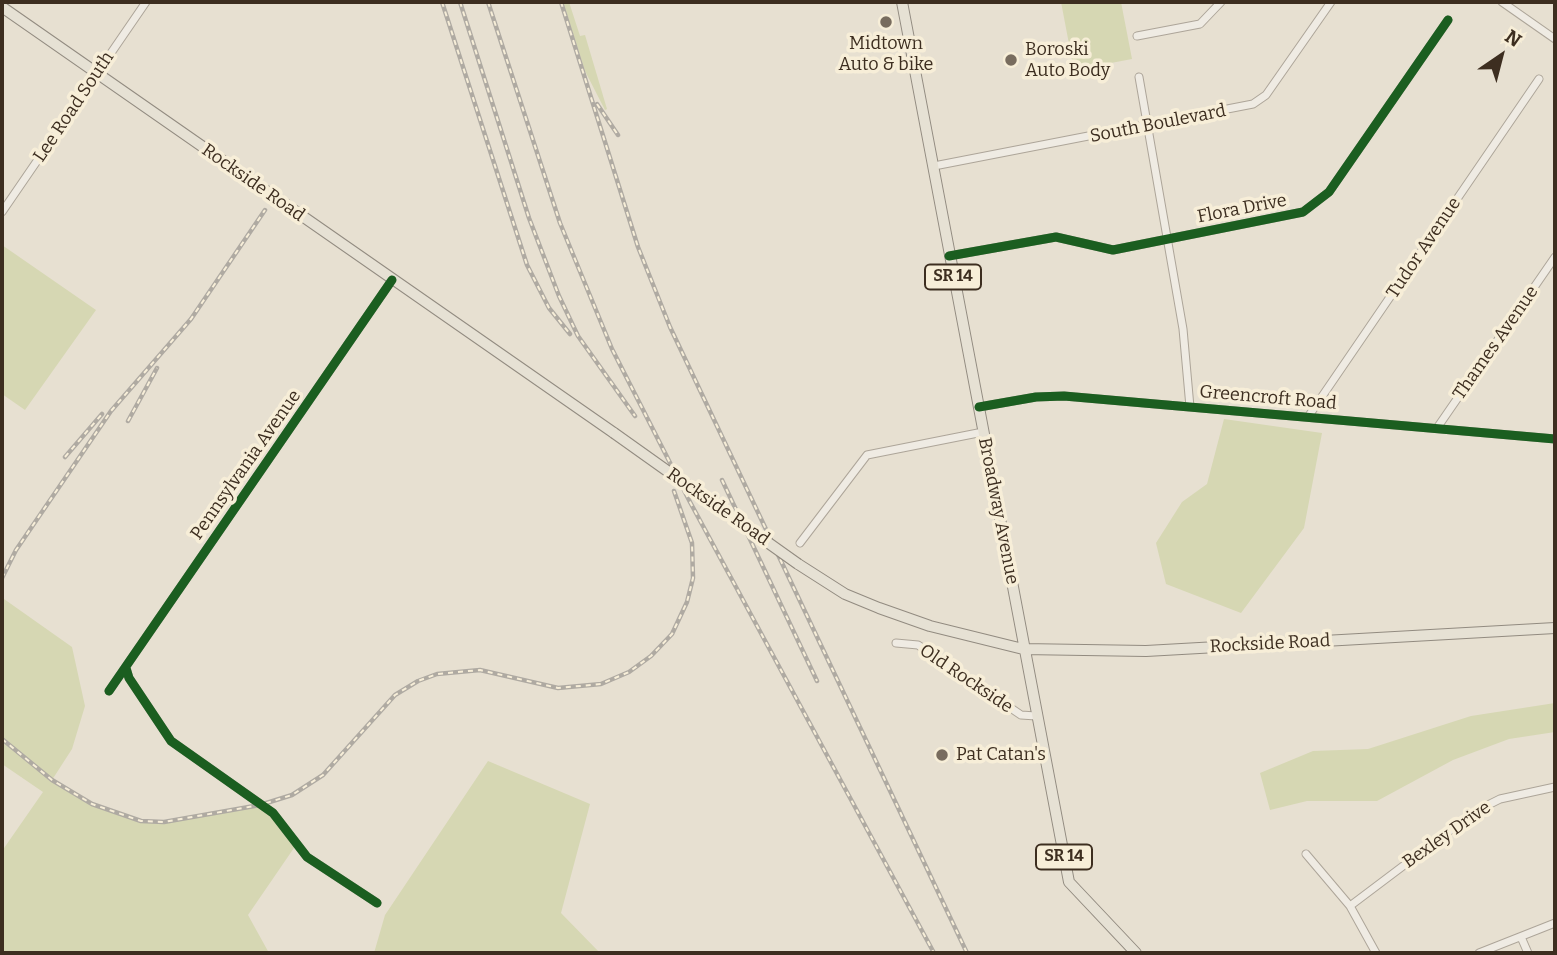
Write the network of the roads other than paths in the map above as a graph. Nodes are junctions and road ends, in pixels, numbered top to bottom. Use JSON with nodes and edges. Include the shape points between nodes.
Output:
{"nodes":[{"id":1,"x":146,"y":2,"type":"edge"},
{"id":2,"x":902,"y":2,"type":"edge"},
{"id":3,"x":1221,"y":2,"type":"edge"},
{"id":4,"x":1331,"y":2,"type":"edge"},
{"id":5,"x":1502,"y":2,"type":"edge"},
{"id":6,"x":2,"y":7,"type":"edge"},
{"id":7,"x":1448,"y":20,"type":"dead end"},
{"id":8,"x":1137,"y":36,"type":"dead end"},
{"id":9,"x":1555,"y":39,"type":"edge"},
{"id":10,"x":97,"y":74,"type":"junction"},
{"id":11,"x":1139,"y":77,"type":"dead end"},
{"id":12,"x":1539,"y":79,"type":"dead end"},
{"id":13,"x":1147,"y":125,"type":"junction"},
{"id":14,"x":934,"y":166,"type":"junction"},
{"id":15,"x":2,"y":212,"type":"edge"},
{"id":16,"x":1167,"y":240,"type":"junction"},
{"id":17,"x":949,"y":256,"type":"junction"},
{"id":18,"x":1555,"y":257,"type":"edge"},
{"id":19,"x":392,"y":280,"type":"junction"},
{"id":20,"x":979,"y":407,"type":"junction"},
{"id":21,"x":1190,"y":407,"type":"junction"},
{"id":22,"x":1308,"y":417,"type":"junction"},
{"id":23,"x":1437,"y":428,"type":"junction"},
{"id":24,"x":983,"y":432,"type":"junction"},
{"id":25,"x":1555,"y":439,"type":"edge"},
{"id":26,"x":800,"y":542,"type":"dead end"},
{"id":27,"x":1555,"y":628,"type":"edge"},
{"id":28,"x":896,"y":643,"type":"dead end"},
{"id":29,"x":1023,"y":649,"type":"junction"},
{"id":30,"x":126,"y":668,"type":"junction"},
{"id":31,"x":109,"y":691,"type":"dead end"},
{"id":32,"x":1036,"y":716,"type":"junction"},
{"id":33,"x":1555,"y":787,"type":"edge"},
{"id":34,"x":1306,"y":854,"type":"dead end"},
{"id":35,"x":377,"y":903,"type":"dead end"},
{"id":36,"x":1350,"y":906,"type":"junction"},
{"id":37,"x":1555,"y":923,"type":"edge"},
{"id":38,"x":1521,"y":937,"type":"junction"},
{"id":39,"x":1136,"y":953,"type":"edge"},
{"id":40,"x":1376,"y":953,"type":"edge"},
{"id":41,"x":1479,"y":953,"type":"edge"},
{"id":42,"x":1528,"y":953,"type":"edge"}],
"edges":[{"from":1,"to":10,"type":"street","name":"Lee Road South"},
{"from":2,"to":14,"type":"main road","name":"Broadway Avenue","number":"SR 14"},
{"from":3,"to":8,"type":"street","via":[[1200,24]]},
{"from":4,"to":13,"type":"street","name":"South Boulevard","via":[[1260,101]]},
{"from":5,"to":9,"type":"street"},
{"from":6,"to":10,"type":"main road","name":"Rockside Road"},
{"from":7,"to":16,"type":"street","name":"Flora Drive","via":[[1318,203],[1292,216]]},
{"from":10,"to":15,"type":"street","name":"Lee Road South"},
{"from":10,"to":19,"type":"main road","name":"Rockside Road"},
{"from":11,"to":13,"type":"street"},
{"from":12,"to":22,"type":"street","name":"Tudor Avenue"},
{"from":13,"to":14,"type":"street","name":"South Boulevard"},
{"from":13,"to":16,"type":"street"},
{"from":14,"to":17,"type":"main road","name":"Broadway Avenue","number":"SR 14"},
{"from":16,"to":17,"type":"street","name":"Flora Drive","via":[[1104,250],[1056,237]]},
{"from":16,"to":21,"type":"street","via":[[1183,329]]},
{"from":17,"to":20,"type":"main road","name":"Broadway Avenue","number":"SR 14"},
{"from":18,"to":23,"type":"street","name":"Thames Avenue"},
{"from":19,"to":29,"type":"main road","name":"Rockside Road","bridge":true,"via":[[845,594],[930,626]]},
{"from":19,"to":30,"type":"street","name":"Pennsylvania Avenue"},
{"from":20,"to":21,"type":"street","name":"Greencroft Road","via":[[1064,396]]},
{"from":20,"to":24,"type":"main road","name":"Broadway Avenue","number":"SR 14"},
{"from":21,"to":22,"type":"street","name":"Greencroft Road"},
{"from":22,"to":23,"type":"street","name":"Greencroft Road"},
{"from":23,"to":25,"type":"street","name":"Greencroft Road"},
{"from":24,"to":26,"type":"street","via":[[867,455]]},
{"from":24,"to":29,"type":"main road","name":"Broadway Avenue","number":"SR 14"},
{"from":27,"to":29,"type":"main road","name":"Rockside Road","via":[[1134,652]]},
{"from":28,"to":32,"type":"street","name":"Old Rockside","via":[[918,645],[1021,715]]},
{"from":29,"to":32,"type":"main road","name":"Broadway Avenue","number":"SR 14"},
{"from":30,"to":31,"type":"street","name":"Pennsylvania Avenue"},
{"from":30,"to":35,"type":"street","via":[[171,741],[273,813],[307,857]]},
{"from":32,"to":39,"type":"main road","name":"Broadway Avenue","number":"SR 14","via":[[1069,882]]},
{"from":33,"to":36,"type":"street","name":"Bexley Drive","via":[[1500,799],[1476,811]]},
{"from":34,"to":36,"type":"street"},
{"from":36,"to":40,"type":"street"},
{"from":37,"to":38,"type":"street"},
{"from":38,"to":41,"type":"street"},
{"from":38,"to":42,"type":"street"}]}
